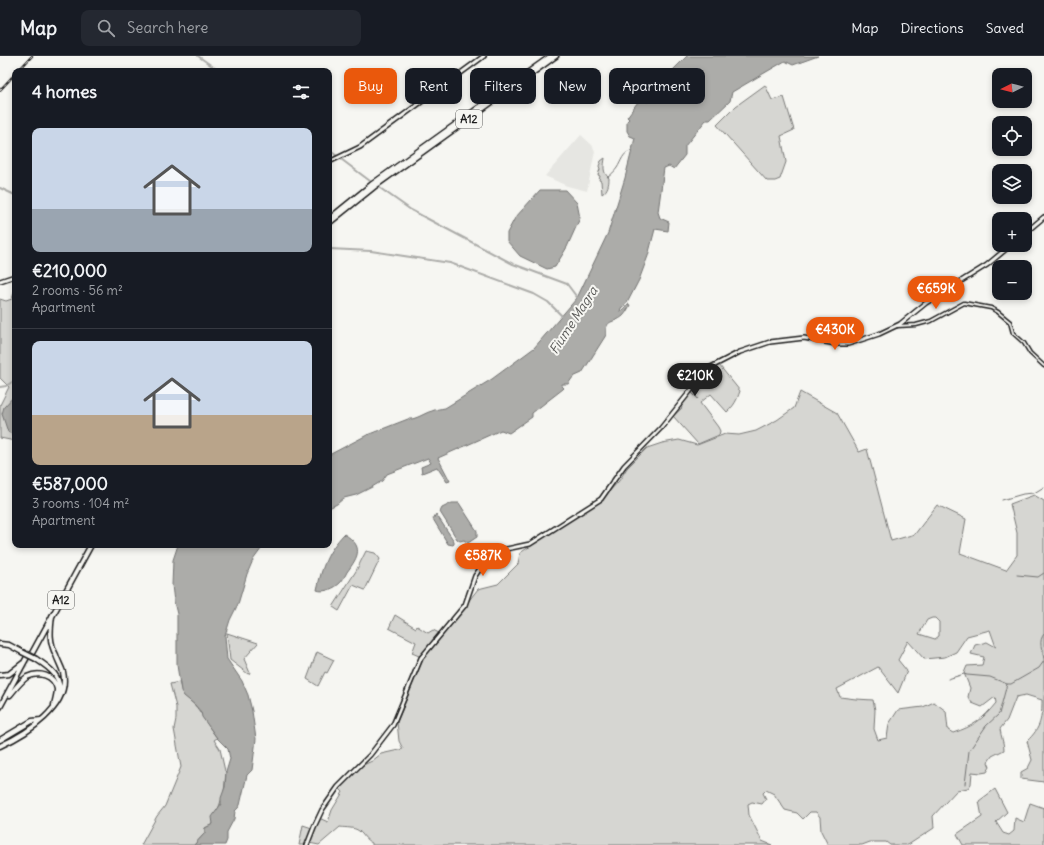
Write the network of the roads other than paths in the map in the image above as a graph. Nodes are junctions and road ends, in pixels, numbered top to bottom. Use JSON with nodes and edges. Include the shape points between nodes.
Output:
{"nodes":[{"id":1,"x":484,"y":56,"type":"edge"},
{"id":2,"x":551,"y":56,"type":"edge"},
{"id":3,"x":556,"y":56,"type":"edge"},
{"id":4,"x":332,"y":161,"type":"edge"},
{"id":5,"x":374,"y":184,"type":"junction"},
{"id":6,"x":332,"y":217,"type":"edge"},
{"id":7,"x":1044,"y":217,"type":"edge"},
{"id":8,"x":332,"y":220,"type":"edge"},
{"id":9,"x":1032,"y":227,"type":"edge"},
{"id":10,"x":1003,"y":252,"type":"edge"},
{"id":11,"x":12,"y":277,"type":"edge"},
{"id":12,"x":0,"y":281,"type":"edge"},
{"id":13,"x":907,"y":319,"type":"junction"},
{"id":14,"x":903,"y":322,"type":"junction"},
{"id":15,"x":897,"y":326,"type":"junction"},
{"id":16,"x":905,"y":326,"type":"junction"},
{"id":17,"x":909,"y":326,"type":"junction"},
{"id":18,"x":1044,"y":366,"type":"edge"},
{"id":19,"x":87,"y":548,"type":"edge"},
{"id":20,"x":87,"y":548,"type":"edge"},
{"id":21,"x":52,"y":616,"type":"junction"},
{"id":22,"x":0,"y":644,"type":"edge"},
{"id":23,"x":29,"y":656,"type":"junction"},
{"id":24,"x":0,"y":675,"type":"edge"},
{"id":25,"x":16,"y":684,"type":"tunnel mouth"},
{"id":26,"x":10,"y":695,"type":"junction"},
{"id":27,"x":54,"y":705,"type":"junction"},
{"id":28,"x":0,"y":707,"type":"edge"},
{"id":29,"x":0,"y":712,"type":"edge"},
{"id":30,"x":41,"y":720,"type":"junction"},
{"id":31,"x":0,"y":740,"type":"edge"},
{"id":32,"x":0,"y":746,"type":"edge"},
{"id":33,"x":307,"y":845,"type":"edge"}],
"edges":[{"from":1,"to":4,"type":"main road","via":[[360,146]]},
{"from":2,"to":5,"type":"highway","number":"A12"},
{"from":3,"to":5,"type":"highway","number":"A12"},
{"from":5,"to":6,"type":"highway","number":"A12"},
{"from":5,"to":8,"type":"highway","number":"A12"},
{"from":7,"to":9,"type":"main road"},
{"from":10,"to":13,"type":"main road","via":[[987,265],[926,303]]},
{"from":11,"to":12,"type":"main road"},
{"from":13,"to":14,"type":"main road"},
{"from":13,"to":17,"type":"street"},
{"from":14,"to":15,"type":"main road"},
{"from":14,"to":16,"type":"street"},
{"from":14,"to":17,"type":"street"},
{"from":15,"to":16,"type":"street"},
{"from":15,"to":33,"type":"main road","via":[[848,344],[802,338],[770,342],[740,352],[711,367],[661,428],[626,463],[601,499],[530,544],[502,550],[491,556],[473,580],[465,604],[421,658],[393,725],[370,755],[338,787],[322,810]]},
{"from":16,"to":17,"type":"street"},
{"from":17,"to":18,"type":"street","via":[[931,321],[964,303],[991,308],[1010,322],[1014,335],[1021,339]]},
{"from":19,"to":21,"type":"highway","name":"A12","number":"A12"},
{"from":20,"to":23,"type":"highway","name":"A12","number":"A12"},
{"from":21,"to":23,"type":"highway","name":"A12","number":"A12"},
{"from":21,"to":27,"type":"highway","via":[[50,638],[62,668],[64,681],[61,697]]},
{"from":22,"to":27,"type":"highway","bridge":true,"via":[[9,645],[51,669],[58,678],[60,692]]},
{"from":23,"to":24,"type":"highway","via":[[14,671],[4,676]]},
{"from":23,"to":28,"type":"highway","name":"A12","number":"A12"},
{"from":25,"to":26,"type":"highway"},
{"from":26,"to":27,"type":"highway","via":[[26,678],[42,674],[56,685]]},
{"from":26,"to":29,"type":"highway"},
{"from":27,"to":30,"type":"highway"},
{"from":30,"to":31,"type":"highway","via":[[32,721]]},
{"from":30,"to":32,"type":"highway","via":[[34,728]]}]}
